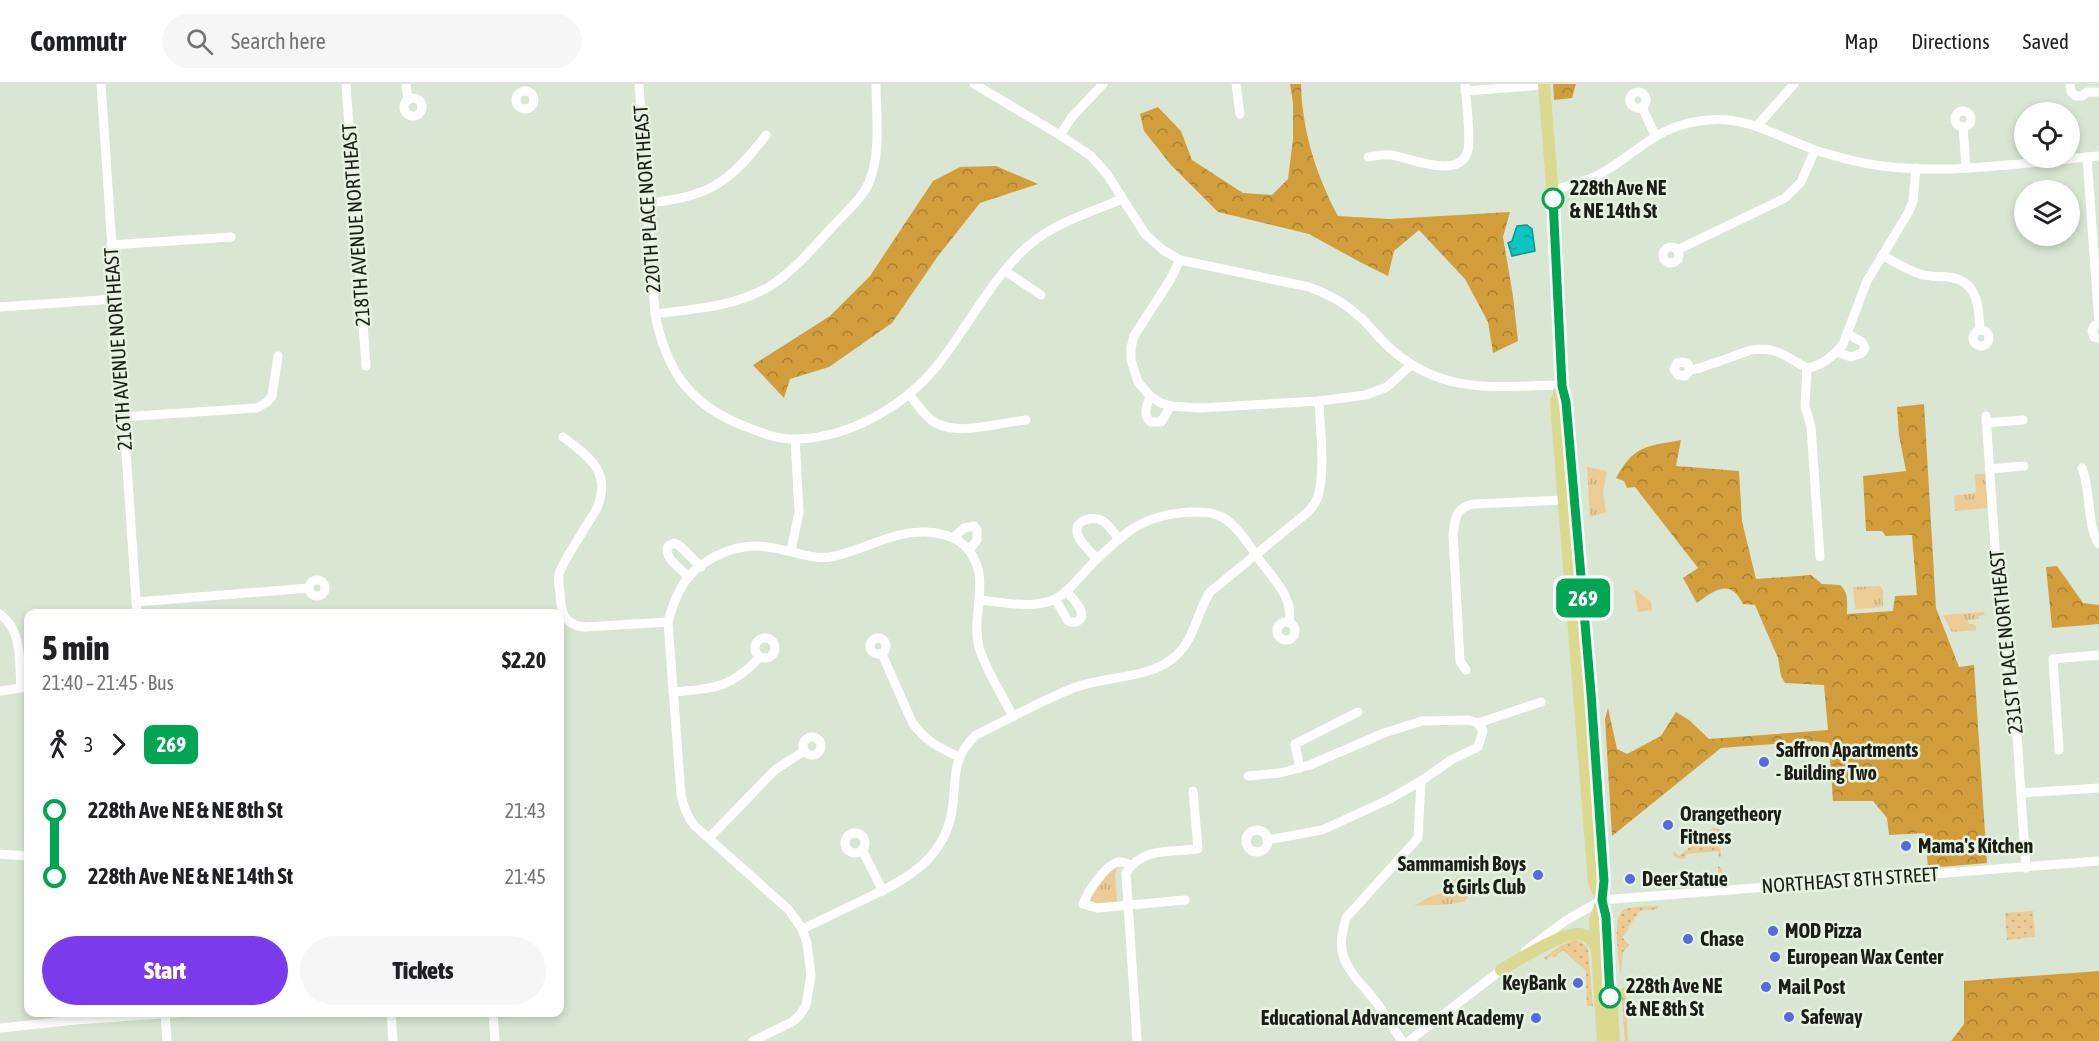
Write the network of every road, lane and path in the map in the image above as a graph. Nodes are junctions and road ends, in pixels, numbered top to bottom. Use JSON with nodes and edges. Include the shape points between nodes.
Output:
{"nodes":[{"id":1,"x":101,"y":84,"type":"edge"},
{"id":2,"x":346,"y":84,"type":"edge"},
{"id":3,"x":406,"y":84,"type":"edge"},
{"id":4,"x":639,"y":84,"type":"edge"},
{"id":5,"x":876,"y":84,"type":"edge"},
{"id":6,"x":974,"y":84,"type":"edge"},
{"id":7,"x":1103,"y":84,"type":"edge"},
{"id":8,"x":1236,"y":84,"type":"edge"},
{"id":9,"x":1794,"y":84,"type":"edge"},
{"id":10,"x":2070,"y":84,"type":"edge"},
{"id":11,"x":1544,"y":85,"type":"edge"},
{"id":12,"x":1465,"y":87,"type":"edge"},
{"id":13,"x":2087,"y":88,"type":"edge"},
{"id":14,"x":2099,"y":92,"type":"edge"},
{"id":15,"x":408,"y":100,"type":"dead end"},
{"id":16,"x":1642,"y":107,"type":"dead end"},
{"id":17,"x":1240,"y":114,"type":"dead end"},
{"id":18,"x":1757,"y":126,"type":"junction"},
{"id":19,"x":1964,"y":127,"type":"dead end"},
{"id":20,"x":766,"y":135,"type":"dead end"},
{"id":21,"x":1060,"y":135,"type":"junction"},
{"id":22,"x":1655,"y":135,"type":"junction"},
{"id":23,"x":1815,"y":150,"type":"junction"},
{"id":24,"x":2099,"y":156,"type":"edge"},
{"id":25,"x":1368,"y":157,"type":"dead end"},
{"id":26,"x":2087,"y":157,"type":"junction"},
{"id":27,"x":1966,"y":167,"type":"junction"},
{"id":28,"x":1916,"y":168,"type":"junction"},
{"id":29,"x":1553,"y":190,"type":"junction"},
{"id":30,"x":1122,"y":199,"type":"junction"},
{"id":31,"x":647,"y":202,"type":"junction"},
{"id":32,"x":231,"y":237,"type":"dead end"},
{"id":33,"x":111,"y":245,"type":"junction"},
{"id":34,"x":1677,"y":250,"type":"dead end"},
{"id":35,"x":1882,"y":255,"type":"junction"},
{"id":36,"x":1180,"y":260,"type":"junction"},
{"id":37,"x":1005,"y":271,"type":"junction"},
{"id":38,"x":1041,"y":295,"type":"dead end"},
{"id":39,"x":115,"y":299,"type":"junction"},
{"id":40,"x":0,"y":307,"type":"edge"},
{"id":41,"x":655,"y":314,"type":"junction"},
{"id":42,"x":2099,"y":324,"type":"edge"},
{"id":43,"x":1980,"y":330,"type":"dead end"},
{"id":44,"x":1848,"y":334,"type":"junction"},
{"id":45,"x":2099,"y":338,"type":"edge"},
{"id":46,"x":1837,"y":352,"type":"junction"},
{"id":47,"x":278,"y":356,"type":"dead end"},
{"id":48,"x":1411,"y":365,"type":"junction"},
{"id":49,"x":366,"y":366,"type":"dead end"},
{"id":50,"x":1807,"y":368,"type":"junction"},
{"id":51,"x":1690,"y":370,"type":"dead end"},
{"id":52,"x":1562,"y":386,"type":"junction"},
{"id":53,"x":909,"y":394,"type":"junction"},
{"id":54,"x":1150,"y":396,"type":"junction"},
{"id":55,"x":1319,"y":401,"type":"junction"},
{"id":56,"x":1171,"y":406,"type":"junction"},
{"id":57,"x":123,"y":417,"type":"junction"},
{"id":58,"x":1026,"y":420,"type":"dead end"},
{"id":59,"x":2023,"y":420,"type":"dead end"},
{"id":60,"x":563,"y":436,"type":"dead end"},
{"id":61,"x":795,"y":439,"type":"junction"},
{"id":62,"x":1572,"y":461,"type":"junction"},
{"id":63,"x":2024,"y":466,"type":"dead end"},
{"id":64,"x":2082,"y":468,"type":"dead end"},
{"id":65,"x":1989,"y":469,"type":"junction"},
{"id":66,"x":1564,"y":500,"type":"junction"},
{"id":67,"x":953,"y":538,"type":"junction"},
{"id":68,"x":1119,"y":539,"type":"junction"},
{"id":69,"x":2099,"y":543,"type":"edge"},
{"id":70,"x":969,"y":550,"type":"junction"},
{"id":71,"x":791,"y":551,"type":"junction"},
{"id":72,"x":1257,"y":556,"type":"junction"},
{"id":73,"x":1820,"y":557,"type":"dead end"},
{"id":74,"x":1097,"y":559,"type":"junction"},
{"id":75,"x":309,"y":588,"type":"dead end"},
{"id":76,"x":1066,"y":591,"type":"junction"},
{"id":77,"x":1055,"y":598,"type":"junction"},
{"id":78,"x":980,"y":600,"type":"junction"},
{"id":79,"x":136,"y":602,"type":"junction"},
{"id":80,"x":137,"y":609,"type":"edge"},
{"id":81,"x":562,"y":609,"type":"edge"},
{"id":82,"x":0,"y":614,"type":"edge"},
{"id":83,"x":564,"y":616,"type":"edge"},
{"id":84,"x":668,"y":622,"type":"junction"},
{"id":85,"x":1289,"y":622,"type":"dead end"},
{"id":86,"x":1574,"y":641,"type":"junction"},
{"id":87,"x":882,"y":654,"type":"dead end"},
{"id":88,"x":2099,"y":655,"type":"edge"},
{"id":89,"x":760,"y":657,"type":"dead end"},
{"id":90,"x":1466,"y":670,"type":"dead end"},
{"id":91,"x":24,"y":682,"type":"edge"},
{"id":92,"x":24,"y":688,"type":"edge"},
{"id":93,"x":0,"y":691,"type":"edge"},
{"id":94,"x":673,"y":692,"type":"junction"},
{"id":95,"x":1591,"y":693,"type":"junction"},
{"id":96,"x":1541,"y":702,"type":"dead end"},
{"id":97,"x":1358,"y":712,"type":"dead end"},
{"id":98,"x":1013,"y":717,"type":"junction"},
{"id":99,"x":1478,"y":723,"type":"junction"},
{"id":100,"x":2059,"y":750,"type":"dead end"},
{"id":101,"x":804,"y":751,"type":"dead end"},
{"id":102,"x":959,"y":757,"type":"junction"},
{"id":103,"x":1300,"y":768,"type":"junction"},
{"id":104,"x":1248,"y":776,"type":"dead end"},
{"id":105,"x":1421,"y":781,"type":"junction"},
{"id":106,"x":2099,"y":788,"type":"edge"},
{"id":107,"x":1193,"y":791,"type":"dead end"},
{"id":108,"x":2021,"y":793,"type":"junction"},
{"id":109,"x":708,"y":838,"type":"junction"},
{"id":110,"x":1268,"y":840,"type":"dead end"},
{"id":111,"x":862,"y":850,"type":"dead end"},
{"id":112,"x":0,"y":854,"type":"edge"},
{"id":113,"x":24,"y":856,"type":"edge"},
{"id":114,"x":2099,"y":861,"type":"edge"},
{"id":115,"x":1131,"y":865,"type":"junction"},
{"id":116,"x":2026,"y":868,"type":"junction"},
{"id":117,"x":883,"y":891,"type":"junction"},
{"id":118,"x":1185,"y":900,"type":"dead end"},
{"id":119,"x":1602,"y":900,"type":"junction"},
{"id":120,"x":1128,"y":906,"type":"junction"},
{"id":121,"x":802,"y":929,"type":"junction"},
{"id":122,"x":1598,"y":950,"type":"junction"},
{"id":123,"x":1501,"y":970,"type":"junction"},
{"id":124,"x":114,"y":1017,"type":"edge"},
{"id":125,"x":165,"y":1017,"type":"edge"},
{"id":126,"x":391,"y":1017,"type":"edge"},
{"id":127,"x":494,"y":1017,"type":"edge"},
{"id":128,"x":0,"y":1028,"type":"edge"},
{"id":129,"x":1604,"y":1038,"type":"edge"},
{"id":130,"x":167,"y":1041,"type":"edge"},
{"id":131,"x":393,"y":1041,"type":"edge"},
{"id":132,"x":495,"y":1041,"type":"edge"},
{"id":133,"x":753,"y":1041,"type":"edge"},
{"id":134,"x":1137,"y":1041,"type":"edge"},
{"id":135,"x":1402,"y":1041,"type":"edge"},
{"id":136,"x":1409,"y":1041,"type":"edge"},
{"id":137,"x":1614,"y":1041,"type":"edge"}],
"edges":[{"from":1,"to":33,"type":"street","name":"216TH AVENUE NORTHEAST"},
{"from":2,"to":49,"type":"street","name":"218TH AVENUE NORTHEAST"},
{"from":3,"to":15,"type":"street"},
{"from":4,"to":31,"type":"street","name":"220TH PLACE NORTHEAST"},
{"from":5,"to":41,"type":"street","via":[[876,145],[870,181],[799,262],[770,286],[743,298],[717,306]]},
{"from":6,"to":21,"type":"street"},
{"from":7,"to":21,"type":"street"},
{"from":8,"to":17,"type":"street"},
{"from":9,"to":18,"type":"street"},
{"from":10,"to":13,"type":"street","via":[[2076,96],[2082,96]]},
{"from":11,"to":12,"type":"street"},
{"from":11,"to":29,"type":"main road"},
{"from":12,"to":25,"type":"street","via":[[1469,148],[1462,160],[1430,166],[1388,155]]},
{"from":13,"to":14,"type":"street"},
{"from":16,"to":22,"type":"street"},
{"from":18,"to":22,"type":"street","via":[[1710,119]]},
{"from":18,"to":23,"type":"street"},
{"from":19,"to":27,"type":"street"},
{"from":20,"to":31,"type":"street","via":[[732,174],[705,191],[674,201]]},
{"from":21,"to":30,"type":"street","via":[[1091,156]]},
{"from":22,"to":29,"type":"street","via":[[1596,176]]},
{"from":23,"to":28,"type":"street","via":[[1874,164]]},
{"from":23,"to":34,"type":"street","via":[[1802,182],[1785,198]]},
{"from":24,"to":26,"type":"street"},
{"from":26,"to":27,"type":"street"},
{"from":26,"to":42,"type":"street"},
{"from":27,"to":28,"type":"street"},
{"from":28,"to":35,"type":"street","via":[[1913,201]]},
{"from":29,"to":52,"type":"main road"},
{"from":30,"to":36,"type":"street","via":[[1145,234]]},
{"from":30,"to":37,"type":"street","name":"220TH PLACE NORTHEAST","via":[[1039,237]]},
{"from":31,"to":41,"type":"street","name":"220TH PLACE NORTHEAST"},
{"from":32,"to":33,"type":"street"},
{"from":33,"to":39,"type":"street","name":"216TH AVENUE NORTHEAST"},
{"from":35,"to":43,"type":"street","via":[[1918,273],[1967,283],[1976,296]]},
{"from":35,"to":44,"type":"street","via":[[1861,294]]},
{"from":36,"to":48,"type":"street","via":[[1325,293],[1359,316]]},
{"from":36,"to":54,"type":"street","via":[[1134,336],[1131,348],[1133,372]]},
{"from":37,"to":38,"type":"street"},
{"from":37,"to":53,"type":"street","name":"220TH PLACE NORTHEAST","via":[[940,362]]},
{"from":39,"to":40,"type":"street"},
{"from":39,"to":57,"type":"street","name":"216TH AVENUE NORTHEAST"},
{"from":41,"to":61,"type":"street","name":"220TH PLACE NORTHEAST","via":[[672,367],[689,391],[733,421],[763,434]]},
{"from":42,"to":45,"type":"street","via":[[2092,332]]},
{"from":44,"to":46,"type":"street"},
{"from":44,"to":46,"type":"street","via":[[1862,342],[1862,353],[1851,357]]},
{"from":46,"to":50,"type":"street"},
{"from":47,"to":57,"type":"street","via":[[272,396],[257,408]]},
{"from":48,"to":52,"type":"street","via":[[1460,384]]},
{"from":48,"to":55,"type":"street","via":[[1379,391]]},
{"from":50,"to":51,"type":"street","via":[[1781,352],[1767,349],[1750,350]]},
{"from":50,"to":73,"type":"street","via":[[1805,406],[1811,427]]},
{"from":52,"to":62,"type":"main road"},
{"from":52,"to":66,"type":"main road","via":[[1556,403]]},
{"from":53,"to":58,"type":"street","via":[[932,421],[950,427],[976,428]]},
{"from":53,"to":61,"type":"street","name":"220TH PLACE NORTHEAST","via":[[850,427]]},
{"from":54,"to":56,"type":"street"},
{"from":54,"to":56,"type":"street","via":[[1146,412],[1151,422],[1161,422]]},
{"from":55,"to":56,"type":"street"},
{"from":55,"to":72,"type":"street","via":[[1321,478],[1316,502]]},
{"from":57,"to":79,"type":"street","name":"216TH AVENUE NORTHEAST"},
{"from":59,"to":65,"type":"street","name":"231ST PLACE NORTHEAST","via":[[1986,420]]},
{"from":60,"to":81,"type":"street","via":[[594,463],[602,486],[601,500],[559,574]]},
{"from":61,"to":71,"type":"street","via":[[800,506]]},
{"from":62,"to":66,"type":"main road","via":[[1565,470]]},
{"from":62,"to":95,"type":"main road"},
{"from":63,"to":65,"type":"street"},
{"from":64,"to":69,"type":"street","via":[[2093,535]]},
{"from":65,"to":108,"type":"street","name":"231ST PLACE NORTHEAST","via":[[2001,634],[2012,679]]},
{"from":66,"to":86,"type":"main road"},
{"from":66,"to":90,"type":"street","via":[[1474,504],[1460,509],[1455,517],[1460,661]]},
{"from":67,"to":70,"type":"street"},
{"from":67,"to":70,"type":"street","via":[[964,528],[974,526],[977,540]]},
{"from":67,"to":71,"type":"street","via":[[930,532],[892,535],[826,557]]},
{"from":68,"to":72,"type":"street","via":[[1158,516],[1203,512],[1224,518]]},
{"from":68,"to":74,"type":"street"},
{"from":68,"to":74,"type":"street","via":[[1100,520],[1083,520],[1077,535]]},
{"from":70,"to":78,"type":"street","via":[[978,572]]},
{"from":71,"to":84,"type":"street","via":[[749,547],[715,557],[680,588]]},
{"from":72,"to":85,"type":"street","via":[[1285,596]]},
{"from":72,"to":98,"type":"street","via":[[1210,592],[1192,634],[1172,659],[1142,673],[1105,678],[1075,688]]},
{"from":74,"to":76,"type":"street"},
{"from":75,"to":79,"type":"street"},
{"from":76,"to":77,"type":"street"},
{"from":76,"to":77,"type":"street","via":[[1082,611],[1079,620],[1068,621]]},
{"from":77,"to":78,"type":"street","via":[[1031,604]]},
{"from":78,"to":98,"type":"street","via":[[979,647]]},
{"from":79,"to":80,"type":"street","name":"216TH AVENUE NORTHEAST"},
{"from":82,"to":91,"type":"street","via":[[17,636]]},
{"from":83,"to":84,"type":"street","via":[[575,626],[584,627]]},
{"from":84,"to":94,"type":"street"},
{"from":86,"to":95,"type":"main road","via":[[1579,649],[1581,685]]},
{"from":86,"to":119,"type":"main road","via":[[1594,883]]},
{"from":87,"to":102,"type":"street","via":[[918,731],[935,746]]},
{"from":88,"to":100,"type":"street","via":[[2053,659]]},
{"from":89,"to":94,"type":"street","via":[[746,673],[726,684]]},
{"from":92,"to":93,"type":"street"},
{"from":94,"to":109,"type":"street","via":[[681,795],[688,818]]},
{"from":95,"to":119,"type":"main road","via":[[1604,881]]},
{"from":96,"to":99,"type":"street"},
{"from":97,"to":103,"type":"street","via":[[1295,744]]},
{"from":98,"to":102,"type":"street","via":[[976,735]]},
{"from":99,"to":103,"type":"street","via":[[1422,721]]},
{"from":99,"to":105,"type":"street","via":[[1483,732],[1478,747],[1450,760]]},
{"from":101,"to":109,"type":"street","via":[[775,770]]},
{"from":102,"to":117,"type":"street","via":[[951,815],[940,845],[918,870]]},
{"from":103,"to":104,"type":"street"},
{"from":105,"to":110,"type":"street","via":[[1322,830]]},
{"from":105,"to":135,"type":"street","via":[[1418,838],[1346,918],[1341,943],[1350,970]]},
{"from":106,"to":108,"type":"street"},
{"from":107,"to":115,"type":"street","via":[[1198,849],[1146,854]]},
{"from":108,"to":116,"type":"street","name":"231ST PLACE NORTHEAST"},
{"from":109,"to":121,"type":"street","via":[[789,910]]},
{"from":111,"to":117,"type":"street"},
{"from":112,"to":113,"type":"street"},
{"from":114,"to":116,"type":"street","name":"NORTHEAST 8TH STREET"},
{"from":115,"to":120,"type":"street","via":[[1126,873]]},
{"from":115,"to":120,"type":"street","via":[[1113,863],[1087,892],[1083,904],[1097,908]]},
{"from":116,"to":119,"type":"street","name":"NORTHEAST 8TH STREET"},
{"from":117,"to":121,"type":"street"},
{"from":118,"to":120,"type":"street"},
{"from":119,"to":122,"type":"main road","via":[[1595,920]]},
{"from":119,"to":123,"type":"street","via":[[1565,921]]},
{"from":119,"to":137,"type":"main road"},
{"from":120,"to":134,"type":"street"},
{"from":121,"to":133,"type":"street","via":[[811,965],[810,995],[800,1015]]},
{"from":122,"to":123,"type":"main road","via":[[1584,935],[1574,934]]},
{"from":122,"to":129,"type":"main road"},
{"from":123,"to":136,"type":"street"},
{"from":124,"to":128,"type":"street"},
{"from":125,"to":130,"type":"street"},
{"from":126,"to":131,"type":"street"},
{"from":127,"to":132,"type":"street"}]}
